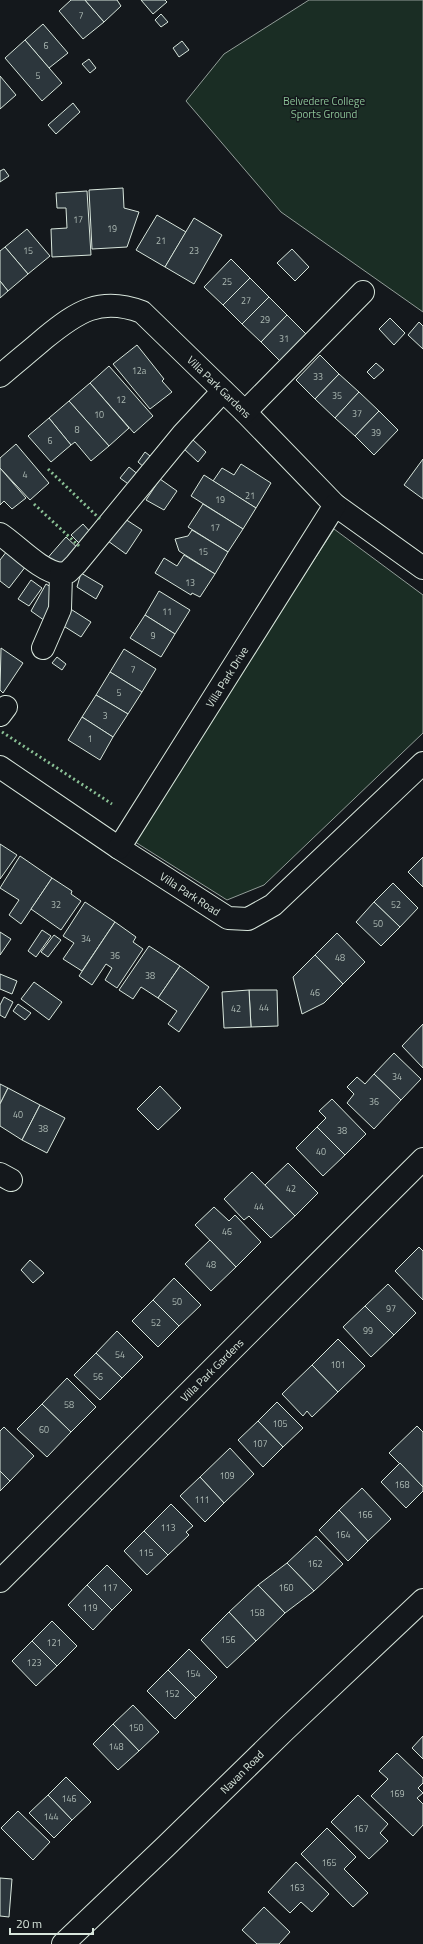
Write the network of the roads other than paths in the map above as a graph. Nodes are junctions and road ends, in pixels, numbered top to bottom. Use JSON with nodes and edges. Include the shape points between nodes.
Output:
{"nodes":[{"id":1,"x":363,"y":292,"type":"dead end"},
{"id":2,"x":0,"y":376,"type":"edge"},
{"id":3,"x":223,"y":391,"type":"junction"},
{"id":4,"x":245,"y":412,"type":"junction"},
{"id":5,"x":335,"y":505,"type":"junction"},
{"id":6,"x":0,"y":534,"type":"edge"},
{"id":7,"x":423,"y":568,"type":"edge"},
{"id":8,"x":61,"y":574,"type":"junction"},
{"id":9,"x":43,"y":648,"type":"dead end"},
{"id":10,"x":423,"y":763,"type":"edge"},
{"id":11,"x":0,"y":767,"type":"edge"},
{"id":12,"x":119,"y":848,"type":"junction"},
{"id":13,"x":423,"y":1159,"type":"edge"},
{"id":14,"x":0,"y":1581,"type":"edge"},
{"id":15,"x":423,"y":1600,"type":"edge"},
{"id":16,"x":63,"y":1944,"type":"edge"}],
"edges":[{"from":1,"to":4,"type":"street"},
{"from":2,"to":3,"type":"street","name":"Villa Park Gardens","via":[[68,319],[82,311],[126,306],[142,312]]},
{"from":3,"to":4,"type":"street","name":"Villa Park Gardens"},
{"from":3,"to":8,"type":"street","via":[[183,434],[76,564],[68,572]]},
{"from":4,"to":5,"type":"street","name":"Villa Park Gardens"},
{"from":5,"to":7,"type":"street","name":"Villa Park Gardens"},
{"from":5,"to":12,"type":"street","name":"Villa Park Drive"},
{"from":6,"to":8,"type":"street","via":[[42,568]]},
{"from":8,"to":9,"type":"street","via":[[60,608]]},
{"from":10,"to":12,"type":"street","name":"Villa Park Road","via":[[273,905],[248,919],[228,918]]},
{"from":11,"to":12,"type":"street","name":"Villa Park Road"},
{"from":13,"to":14,"type":"street","name":"Villa Park Gardens"},
{"from":15,"to":16,"type":"street","name":"Navan Road"}]}
